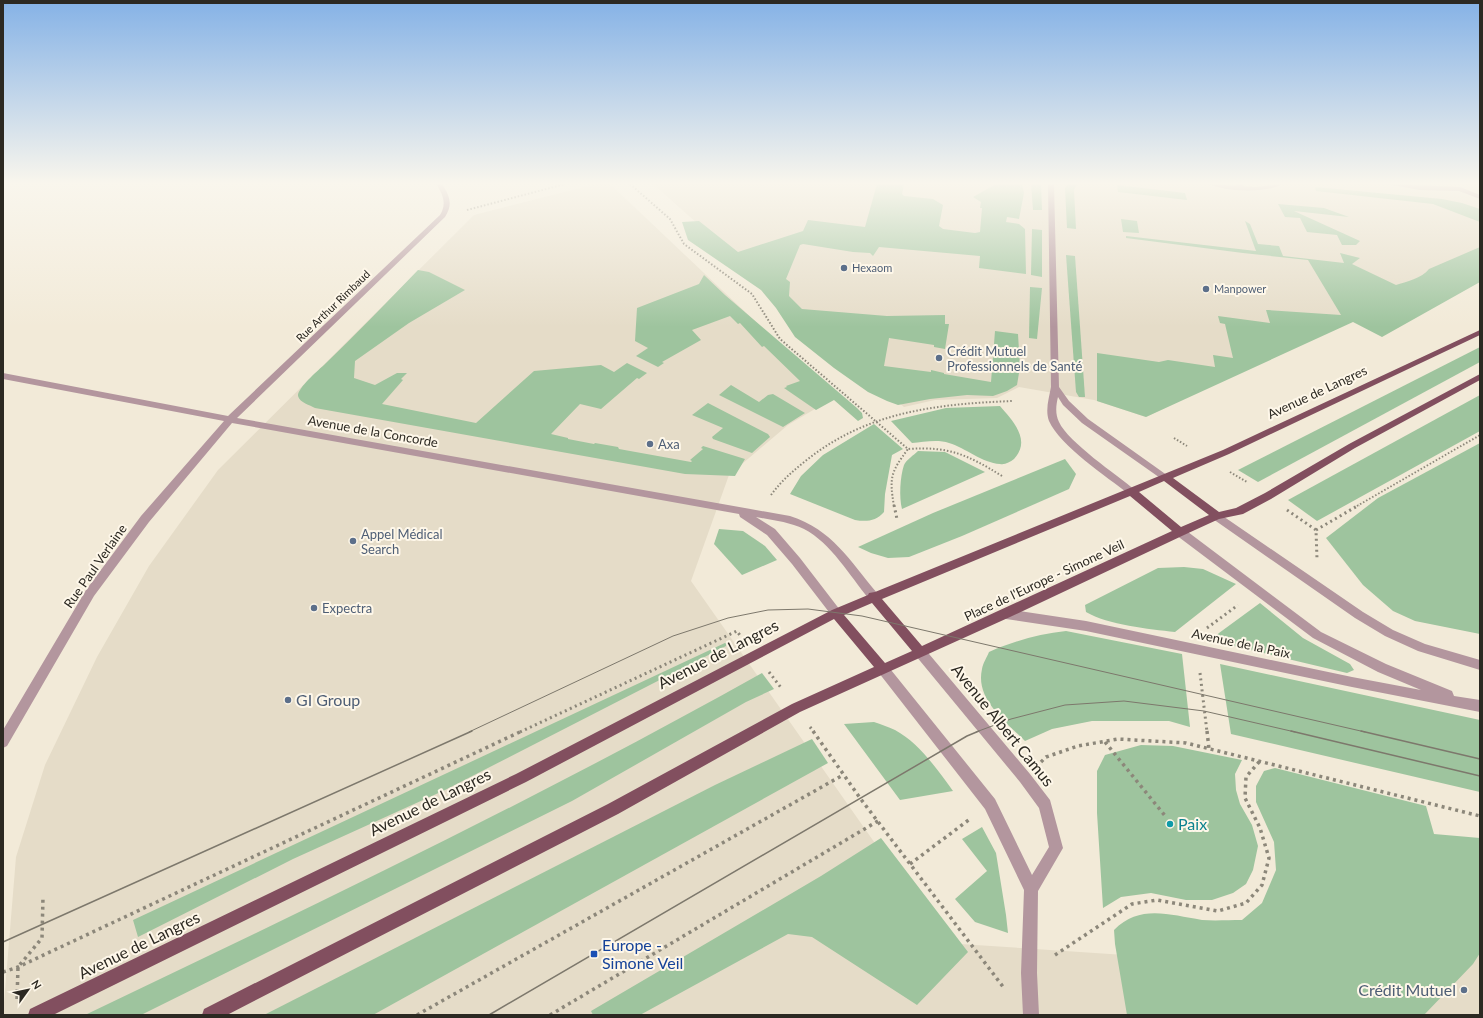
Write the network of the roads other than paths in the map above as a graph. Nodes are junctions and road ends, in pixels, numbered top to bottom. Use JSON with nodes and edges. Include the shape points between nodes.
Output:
{"nodes":[{"id":1,"x":427,"y":232,"type":"edge"},
{"id":2,"x":1052,"y":232,"type":"edge"},
{"id":3,"x":1480,"y":332,"type":"edge"},
{"id":4,"x":3,"y":376,"type":"edge"},
{"id":5,"x":1480,"y":377,"type":"edge"},
{"id":6,"x":1055,"y":387,"type":"junction"},
{"id":7,"x":230,"y":420,"type":"junction"},
{"id":8,"x":1166,"y":478,"type":"junction"},
{"id":9,"x":1132,"y":492,"type":"junction"},
{"id":10,"x":740,"y":510,"type":"junction"},
{"id":11,"x":1217,"y":516,"type":"junction"},
{"id":12,"x":1180,"y":532,"type":"junction"},
{"id":13,"x":873,"y":596,"type":"junction"},
{"id":14,"x":836,"y":613,"type":"junction"},
{"id":15,"x":1006,"y":614,"type":"junction"},
{"id":16,"x":920,"y":652,"type":"junction"},
{"id":17,"x":1480,"y":665,"type":"edge"},
{"id":18,"x":883,"y":669,"type":"junction"},
{"id":19,"x":1474,"y":704,"type":"edge"},
{"id":20,"x":3,"y":742,"type":"edge"},
{"id":21,"x":1031,"y":889,"type":"junction"},
{"id":22,"x":36,"y":1015,"type":"edge"},
{"id":23,"x":210,"y":1015,"type":"edge"},
{"id":24,"x":1031,"y":1015,"type":"edge"}],
"edges":[{"from":1,"to":7,"type":"street","name":"Rue Arthur Rimbaud"},
{"from":2,"to":6,"type":"street"},
{"from":3,"to":8,"type":"main road","name":"Avenue de Langres"},
{"from":4,"to":7,"type":"street","name":"Avenue de la Concorde"},
{"from":5,"to":11,"type":"main road","via":[[1352,446],[1240,511]]},
{"from":6,"to":8,"type":"street","via":[[1066,403],[1085,421]]},
{"from":6,"to":9,"type":"street","via":[[1051,411],[1054,423],[1074,444]]},
{"from":7,"to":10,"type":"street","name":"Avenue de la Concorde"},
{"from":7,"to":20,"type":"street","name":"Rue Paul Verlaine","via":[[145,519],[90,593]]},
{"from":8,"to":9,"type":"main road"},
{"from":8,"to":11,"type":"main road"},
{"from":9,"to":12,"type":"main road"},
{"from":9,"to":13,"type":"main road"},
{"from":10,"to":13,"type":"street","name":"Avenue de la Concorde","via":[[792,522],[815,532],[831,545]]},
{"from":10,"to":14,"type":"street","name":"Avenue de la Concorde","via":[[771,532]]},
{"from":11,"to":12,"type":"main road","name":"Place de l'Europe - Simone Veil"},
{"from":11,"to":17,"type":"street","via":[[1389,633],[1422,648]]},
{"from":12,"to":15,"type":"main road","name":"Place de l'Europe - Simone Veil"},
{"from":12,"to":19,"type":"street","name":"Avenue de la Paix","via":[[1316,635],[1382,668]]},
{"from":13,"to":14,"type":"main road"},
{"from":13,"to":16,"type":"main road"},
{"from":14,"to":18,"type":"main road"},
{"from":14,"to":22,"type":"main road","name":"Avenue de Langres","via":[[521,778]]},
{"from":15,"to":16,"type":"main road","name":"Place de l'Europe - Simone Veil"},
{"from":15,"to":19,"type":"street","name":"Avenue de la Paix","via":[[1086,626],[1352,682]]},
{"from":16,"to":18,"type":"main road","name":"Place de l'Europe - Simone Veil"},
{"from":16,"to":21,"type":"street","name":"Avenue Albert Camus","via":[[1045,805],[1056,848]]},
{"from":18,"to":21,"type":"street","via":[[990,804]]},
{"from":18,"to":23,"type":"main road","via":[[796,708],[613,809]]},
{"from":21,"to":24,"type":"street"}]}
